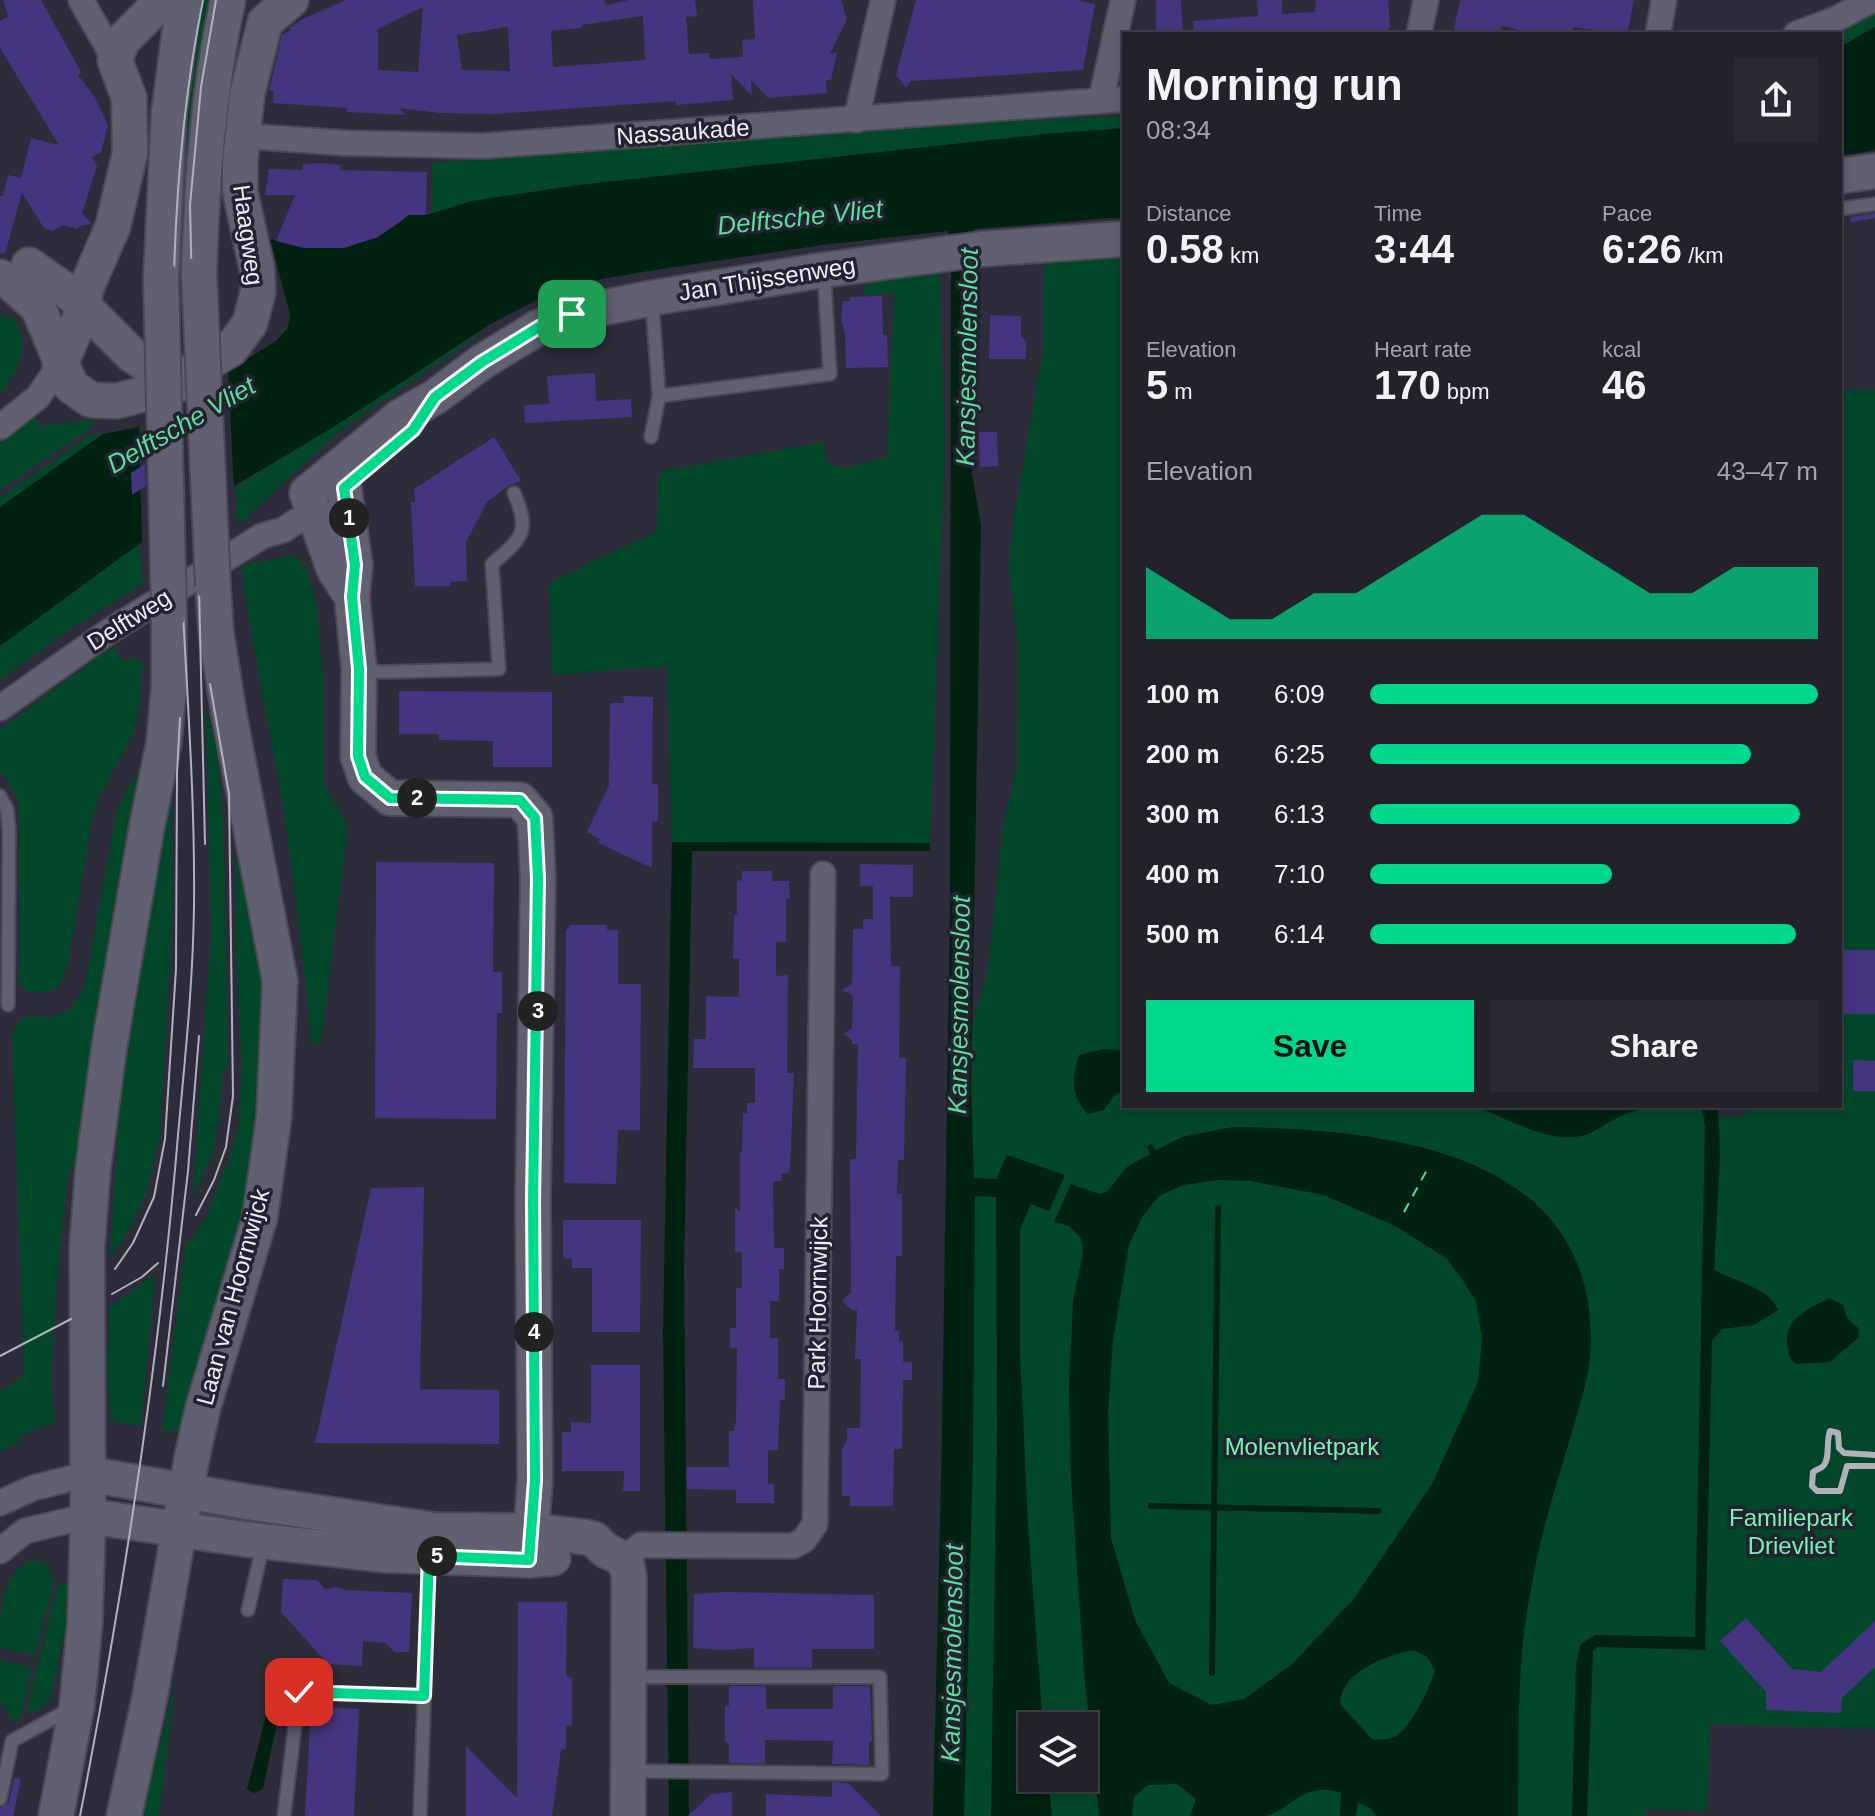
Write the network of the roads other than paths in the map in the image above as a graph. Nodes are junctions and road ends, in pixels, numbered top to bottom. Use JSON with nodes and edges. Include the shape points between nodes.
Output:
{"nodes":[{"id":1,"x":81,"y":0,"type":"edge"},
{"id":2,"x":184,"y":0,"type":"edge"},
{"id":3,"x":228,"y":0,"type":"edge"},
{"id":4,"x":291,"y":0,"type":"edge"},
{"id":5,"x":883,"y":0,"type":"edge"},
{"id":6,"x":1123,"y":0,"type":"edge"},
{"id":7,"x":1426,"y":0,"type":"edge"},
{"id":8,"x":1664,"y":0,"type":"edge"},
{"id":9,"x":1872,"y":0,"type":"edge"},
{"id":10,"x":145,"y":4,"type":"edge"},
{"id":11,"x":1419,"y":32,"type":"edge"},
{"id":12,"x":1658,"y":32,"type":"edge"},
{"id":13,"x":1801,"y":32,"type":"edge"},
{"id":14,"x":178,"y":39,"type":"junction"},
{"id":15,"x":115,"y":60,"type":"junction"},
{"id":16,"x":1113,"y":99,"type":"edge"},
{"id":17,"x":856,"y":120,"type":"junction"},
{"id":18,"x":242,"y":136,"type":"junction"},
{"id":19,"x":1875,"y":171,"type":"edge"},
{"id":20,"x":1842,"y":176,"type":"edge"},
{"id":21,"x":1875,"y":204,"type":"edge"},
{"id":22,"x":1842,"y":209,"type":"edge"},
{"id":23,"x":1122,"y":239,"type":"edge"},
{"id":24,"x":103,"y":252,"type":"junction"},
{"id":25,"x":10,"y":270,"type":"edge"},
{"id":26,"x":824,"y":270,"type":"junction"},
{"id":27,"x":652,"y":298,"type":"junction"},
{"id":28,"x":84,"y":309,"type":"junction"},
{"id":29,"x":60,"y":365,"type":"junction"},
{"id":30,"x":187,"y":375,"type":"junction"},
{"id":31,"x":659,"y":396,"type":"junction"},
{"id":32,"x":0,"y":427,"type":"edge"},
{"id":33,"x":651,"y":437,"type":"dead end"},
{"id":34,"x":339,"y":480,"type":"junction"},
{"id":35,"x":514,"y":493,"type":"dead end"},
{"id":36,"x":310,"y":502,"type":"junction"},
{"id":37,"x":213,"y":586,"type":"joint"},
{"id":38,"x":352,"y":597,"type":"junction"},
{"id":39,"x":359,"y":669,"type":"junction"},
{"id":40,"x":0,"y":708,"type":"edge"},
{"id":41,"x":0,"y":796,"type":"edge"},
{"id":42,"x":823,"y":874,"type":"dead end"},
{"id":43,"x":8,"y":1005,"type":"dead end"},
{"id":44,"x":88,"y":1474,"type":"junction"},
{"id":45,"x":186,"y":1490,"type":"junction"},
{"id":46,"x":0,"y":1503,"type":"edge"},
{"id":47,"x":88,"y":1516,"type":"junction"},
{"id":48,"x":180,"y":1530,"type":"junction"},
{"id":49,"x":264,"y":1541,"type":"junction"},
{"id":50,"x":531,"y":1545,"type":"junction"},
{"id":51,"x":0,"y":1551,"type":"edge"},
{"id":52,"x":613,"y":1555,"type":"junction"},
{"id":53,"x":429,"y":1556,"type":"junction"},
{"id":54,"x":248,"y":1610,"type":"dead end"},
{"id":55,"x":642,"y":1677,"type":"junction"},
{"id":56,"x":424,"y":1696,"type":"junction"},
{"id":57,"x":77,"y":1705,"type":"junction"},
{"id":58,"x":643,"y":1771,"type":"junction"},
{"id":59,"x":0,"y":1799,"type":"edge"},
{"id":60,"x":284,"y":1812,"type":"edge"},
{"id":61,"x":56,"y":1816,"type":"edge"},
{"id":62,"x":124,"y":1816,"type":"edge"},
{"id":63,"x":420,"y":1816,"type":"edge"},
{"id":64,"x":628,"y":1816,"type":"edge"}],
"edges":[{"from":1,"to":15,"type":"street"},
{"from":2,"to":14,"type":"street"},
{"from":3,"to":37,"type":"street","name":"Haagweg","bridge":true,"via":[[208,120],[199,274]]},
{"from":4,"to":18,"type":"street","name":"Haagweg","via":[[265,22]]},
{"from":5,"to":17,"type":"street"},
{"from":6,"to":16,"type":"street"},
{"from":7,"to":11,"type":"street"},
{"from":8,"to":12,"type":"street"},
{"from":9,"to":13,"type":"street"},
{"from":10,"to":14,"type":"street"},
{"from":10,"to":15,"type":"street"},
{"from":14,"to":44,"type":"street","bridge":true,"via":[[161,277],[169,685],[93,1169],[87,1246]]},
{"from":15,"to":24,"type":"street","via":[[129,98],[130,153]]},
{"from":16,"to":17,"type":"street","name":"Nassaukade"},
{"from":17,"to":18,"type":"street","name":"Nassaukade","via":[[482,146]]},
{"from":18,"to":30,"type":"street","name":"Haagweg","via":[[240,191],[258,292],[250,323],[231,349]]},
{"from":19,"to":20,"type":"street"},
{"from":21,"to":22,"type":"lane"},
{"from":23,"to":26,"type":"street","name":"Jan Thijssenweg","via":[[982,249]]},
{"from":24,"to":25,"type":"street","via":[[79,262]]},
{"from":24,"to":28,"type":"street","via":[[85,291]]},
{"from":25,"to":28,"type":"street","via":[[54,281]]},
{"from":25,"to":29,"type":"street","name":"Haagweg","via":[[11,283],[38,307]]},
{"from":26,"to":27,"type":"street","name":"Jan Thijssenweg"},
{"from":26,"to":31,"type":"lane","via":[[830,374]]},
{"from":27,"to":31,"type":"lane"},
{"from":27,"to":34,"type":"street","name":"Jan Thijssenweg","via":[[572,314],[539,327],[435,397],[413,430]]},
{"from":28,"to":29,"type":"street"},
{"from":28,"to":30,"type":"street","via":[[149,366]]},
{"from":29,"to":30,"type":"street","name":"Haagweg","via":[[71,386],[91,400],[117,401],[177,385]]},
{"from":29,"to":32,"type":"street","via":[[38,397]]},
{"from":31,"to":33,"type":"lane"},
{"from":34,"to":36,"type":"street","name":"Jan Thijssenweg"},
{"from":34,"to":38,"type":"street","via":[[355,565]]},
{"from":35,"to":39,"type":"lane","via":[[524,516],[519,541],[492,564],[499,669]]},
{"from":36,"to":38,"type":"street","via":[[334,569]]},
{"from":36,"to":40,"type":"street","name":"Delftweg","via":[[283,530],[262,536],[108,632]]},
{"from":37,"to":45,"type":"street","name":"Laan van Hoornwijck","via":[[229,714],[280,981],[274,1117],[260,1217],[203,1408]]},
{"from":38,"to":39,"type":"street"},
{"from":39,"to":50,"type":"street","via":[[358,756],[365,777],[390,798],[520,800],[535,818],[538,1011]]},
{"from":41,"to":43,"type":"lane","via":[[9,829]]},
{"from":42,"to":52,"type":"street","name":"Park Hoornwijck","via":[[815,1524],[808,1537],[793,1546],[655,1545]]},
{"from":44,"to":45,"type":"street"},
{"from":44,"to":46,"type":"street"},
{"from":44,"to":47,"type":"street"},
{"from":45,"to":48,"type":"street","name":"Laan van Hoornwijck"},
{"from":45,"to":50,"type":"street"},
{"from":47,"to":48,"type":"street"},
{"from":47,"to":51,"type":"street","via":[[25,1531]]},
{"from":47,"to":57,"type":"street"},
{"from":48,"to":49,"type":"street"},
{"from":48,"to":62,"type":"street","name":"Laan van Hoornwijck"},
{"from":49,"to":53,"type":"street"},
{"from":49,"to":54,"type":"lane"},
{"from":50,"to":52,"type":"street","via":[[591,1558]]},
{"from":50,"to":53,"type":"street"},
{"from":52,"to":55,"type":"street","via":[[627,1566]]},
{"from":53,"to":56,"type":"lane"},
{"from":55,"to":58,"type":"street"},
{"from":55,"to":58,"type":"lane","via":[[880,1677],[882,1774]]},
{"from":56,"to":60,"type":"lane","via":[[299,1692]]},
{"from":56,"to":63,"type":"lane"},
{"from":57,"to":59,"type":"lane","via":[[12,1741]]},
{"from":57,"to":61,"type":"street"},
{"from":58,"to":64,"type":"street"}]}
